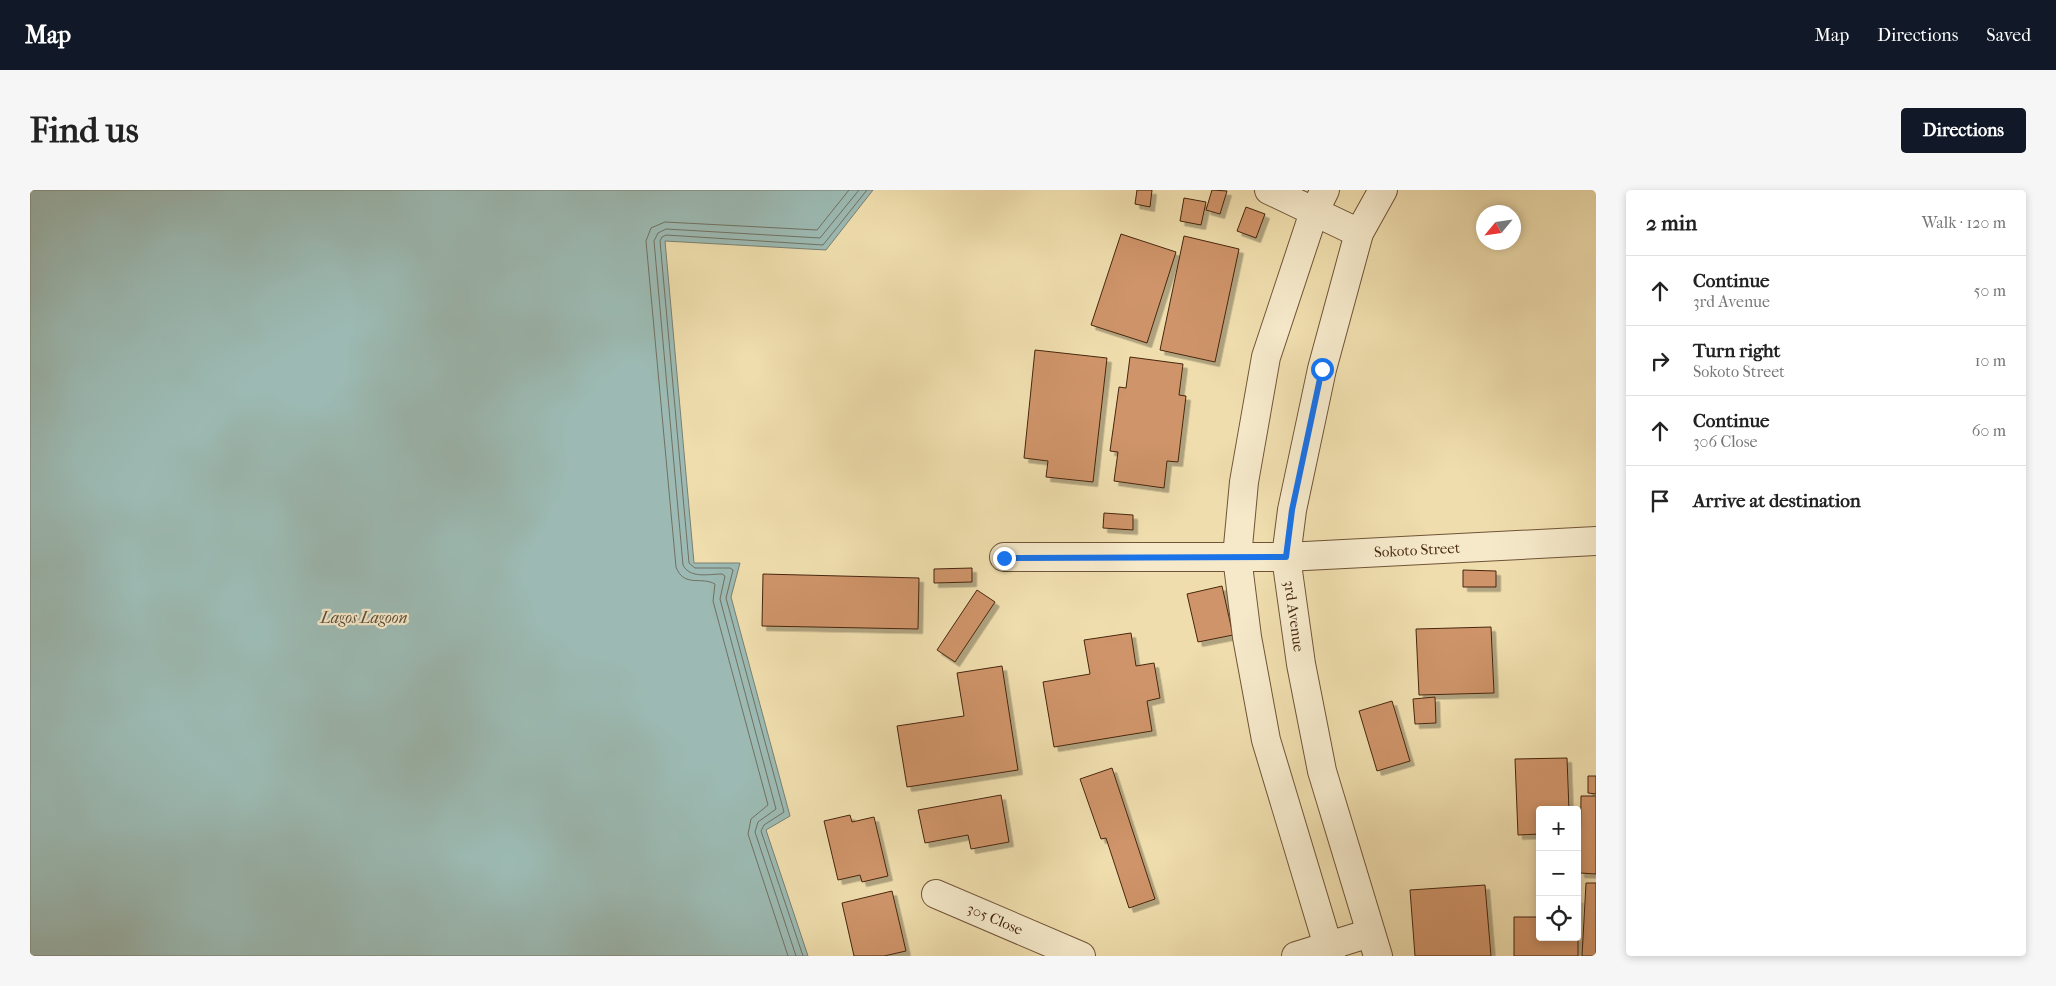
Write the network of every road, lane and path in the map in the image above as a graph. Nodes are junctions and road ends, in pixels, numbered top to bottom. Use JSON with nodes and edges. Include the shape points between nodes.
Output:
{"nodes":[{"id":1,"x":1269,"y":190,"type":"edge"},
{"id":2,"x":1383,"y":190,"type":"edge"},
{"id":3,"x":1319,"y":201,"type":"edge"},
{"id":4,"x":1359,"y":233,"type":"junction"},
{"id":5,"x":1596,"y":541,"type":"edge"},
{"id":6,"x":1237,"y":557,"type":"junction"},
{"id":7,"x":1286,"y":557,"type":"junction"},
{"id":8,"x":1004,"y":558,"type":"dead end"},
{"id":9,"x":936,"y":894,"type":"dead end"},
{"id":10,"x":1374,"y":944,"type":"edge"},
{"id":11,"x":1329,"y":951,"type":"edge"},
{"id":12,"x":1081,"y":956,"type":"edge"},
{"id":13,"x":1296,"y":956,"type":"edge"}],
"edges":[{"from":1,"to":3,"type":"street"},
{"from":2,"to":4,"type":"street","name":"3rd Avenue"},
{"from":3,"to":4,"type":"street"},
{"from":3,"to":6,"type":"street","via":[[1266,357],[1244,482]]},
{"from":4,"to":7,"type":"street","name":"3rd Avenue","via":[[1322,369],[1292,510]]},
{"from":5,"to":7,"type":"street","name":"Sokoto Street"},
{"from":6,"to":7,"type":"street","name":"Sokoto Street"},
{"from":6,"to":8,"type":"street","name":"Sokoto Street"},
{"from":6,"to":11,"type":"street","via":[[1247,638],[1266,740]]},
{"from":7,"to":10,"type":"street","name":"3rd Avenue","via":[[1301,664],[1322,771]]},
{"from":9,"to":12,"type":"street","name":"305 Close"},
{"from":10,"to":11,"type":"street"},
{"from":11,"to":13,"type":"street"}]}
